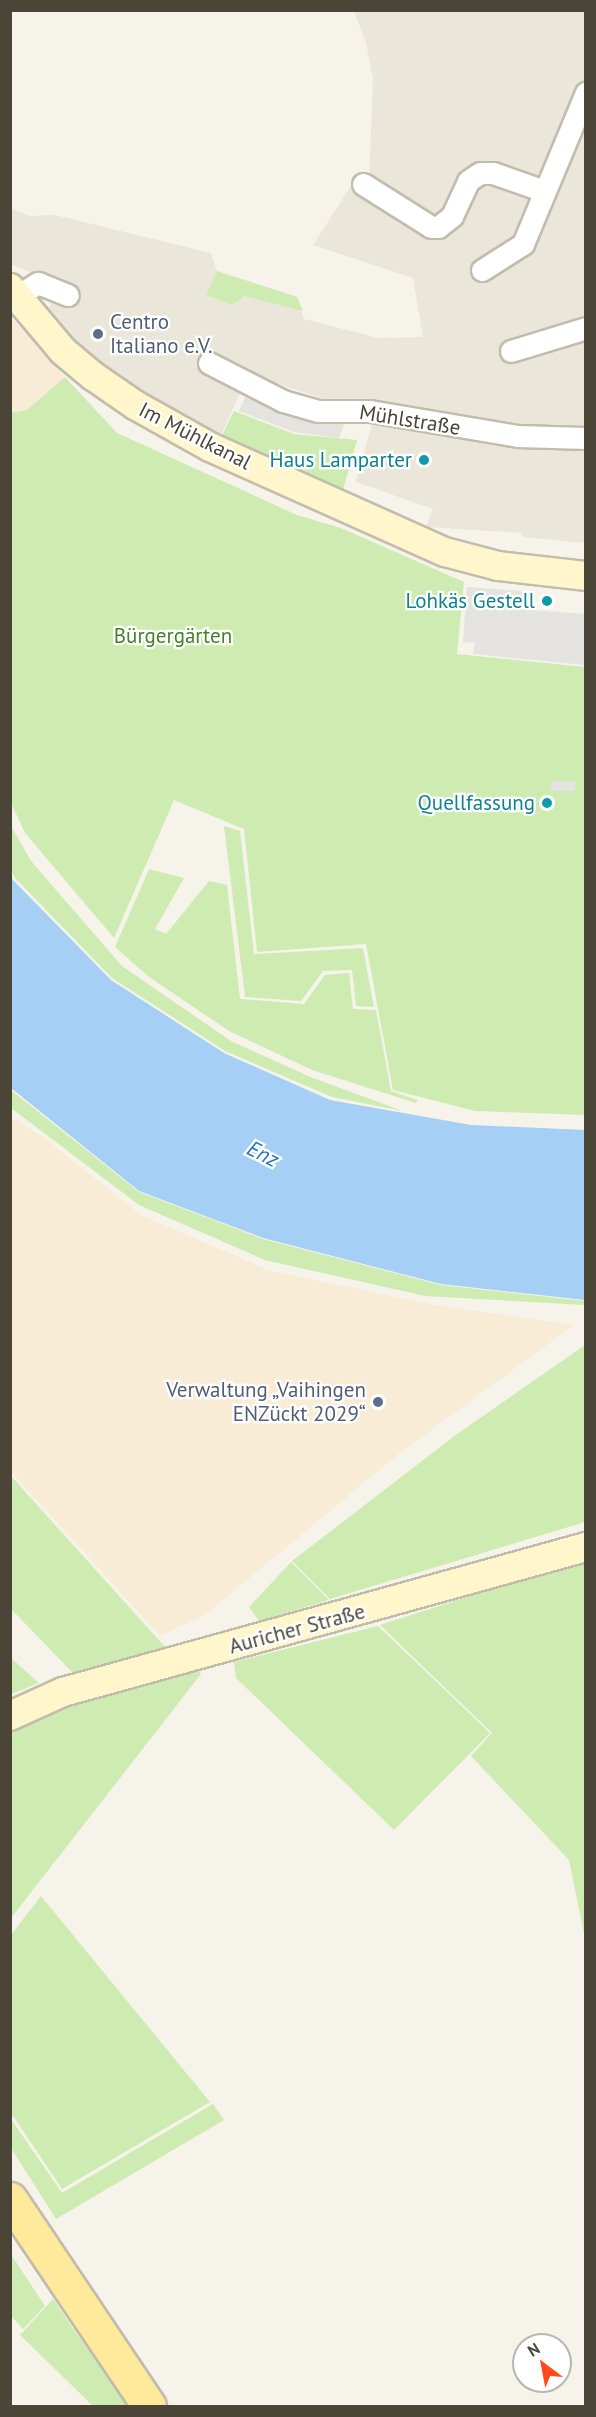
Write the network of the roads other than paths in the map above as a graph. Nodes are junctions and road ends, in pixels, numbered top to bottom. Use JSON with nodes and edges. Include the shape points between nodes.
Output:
{"nodes":[{"id":1,"x":585,"y":93,"type":"edge"},
{"id":2,"x":577,"y":144,"type":"edge"},
{"id":3,"x":363,"y":184,"type":"dead end"},
{"id":4,"x":544,"y":191,"type":"junction"},
{"id":5,"x":482,"y":270,"type":"dead end"},
{"id":6,"x":14,"y":292,"type":"edge"},
{"id":7,"x":68,"y":295,"type":"dead end"},
{"id":8,"x":585,"y":328,"type":"edge"},
{"id":9,"x":512,"y":351,"type":"dead end"},
{"id":10,"x":209,"y":363,"type":"dead end"},
{"id":11,"x":585,"y":438,"type":"edge"},
{"id":12,"x":585,"y":576,"type":"edge"},
{"id":13,"x":585,"y":1547,"type":"edge"},
{"id":14,"x":10,"y":1716,"type":"edge"},
{"id":15,"x":10,"y":2199,"type":"edge"},
{"id":16,"x":149,"y":2406,"type":"edge"}],
"edges":[{"from":1,"to":2,"type":"street"},
{"from":2,"to":4,"type":"street"},
{"from":3,"to":4,"type":"street","via":[[430,226],[438,227],[452,216],[468,181],[480,173],[493,173]]},
{"from":4,"to":5,"type":"street","via":[[523,244]]},
{"from":6,"to":7,"type":"street","via":[[38,283]]},
{"from":6,"to":12,"type":"street","name":"Im Mühlkanal","via":[[63,351],[93,376],[135,405],[210,447],[445,552],[498,566]]},
{"from":8,"to":9,"type":"street"},
{"from":10,"to":11,"type":"street","name":"Mühlstraße","via":[[284,401],[318,411],[370,411],[518,436]]},
{"from":13,"to":14,"type":"street","name":"Auricher Straße","via":[[63,1692]]},
{"from":15,"to":16,"type":"main road"}]}
